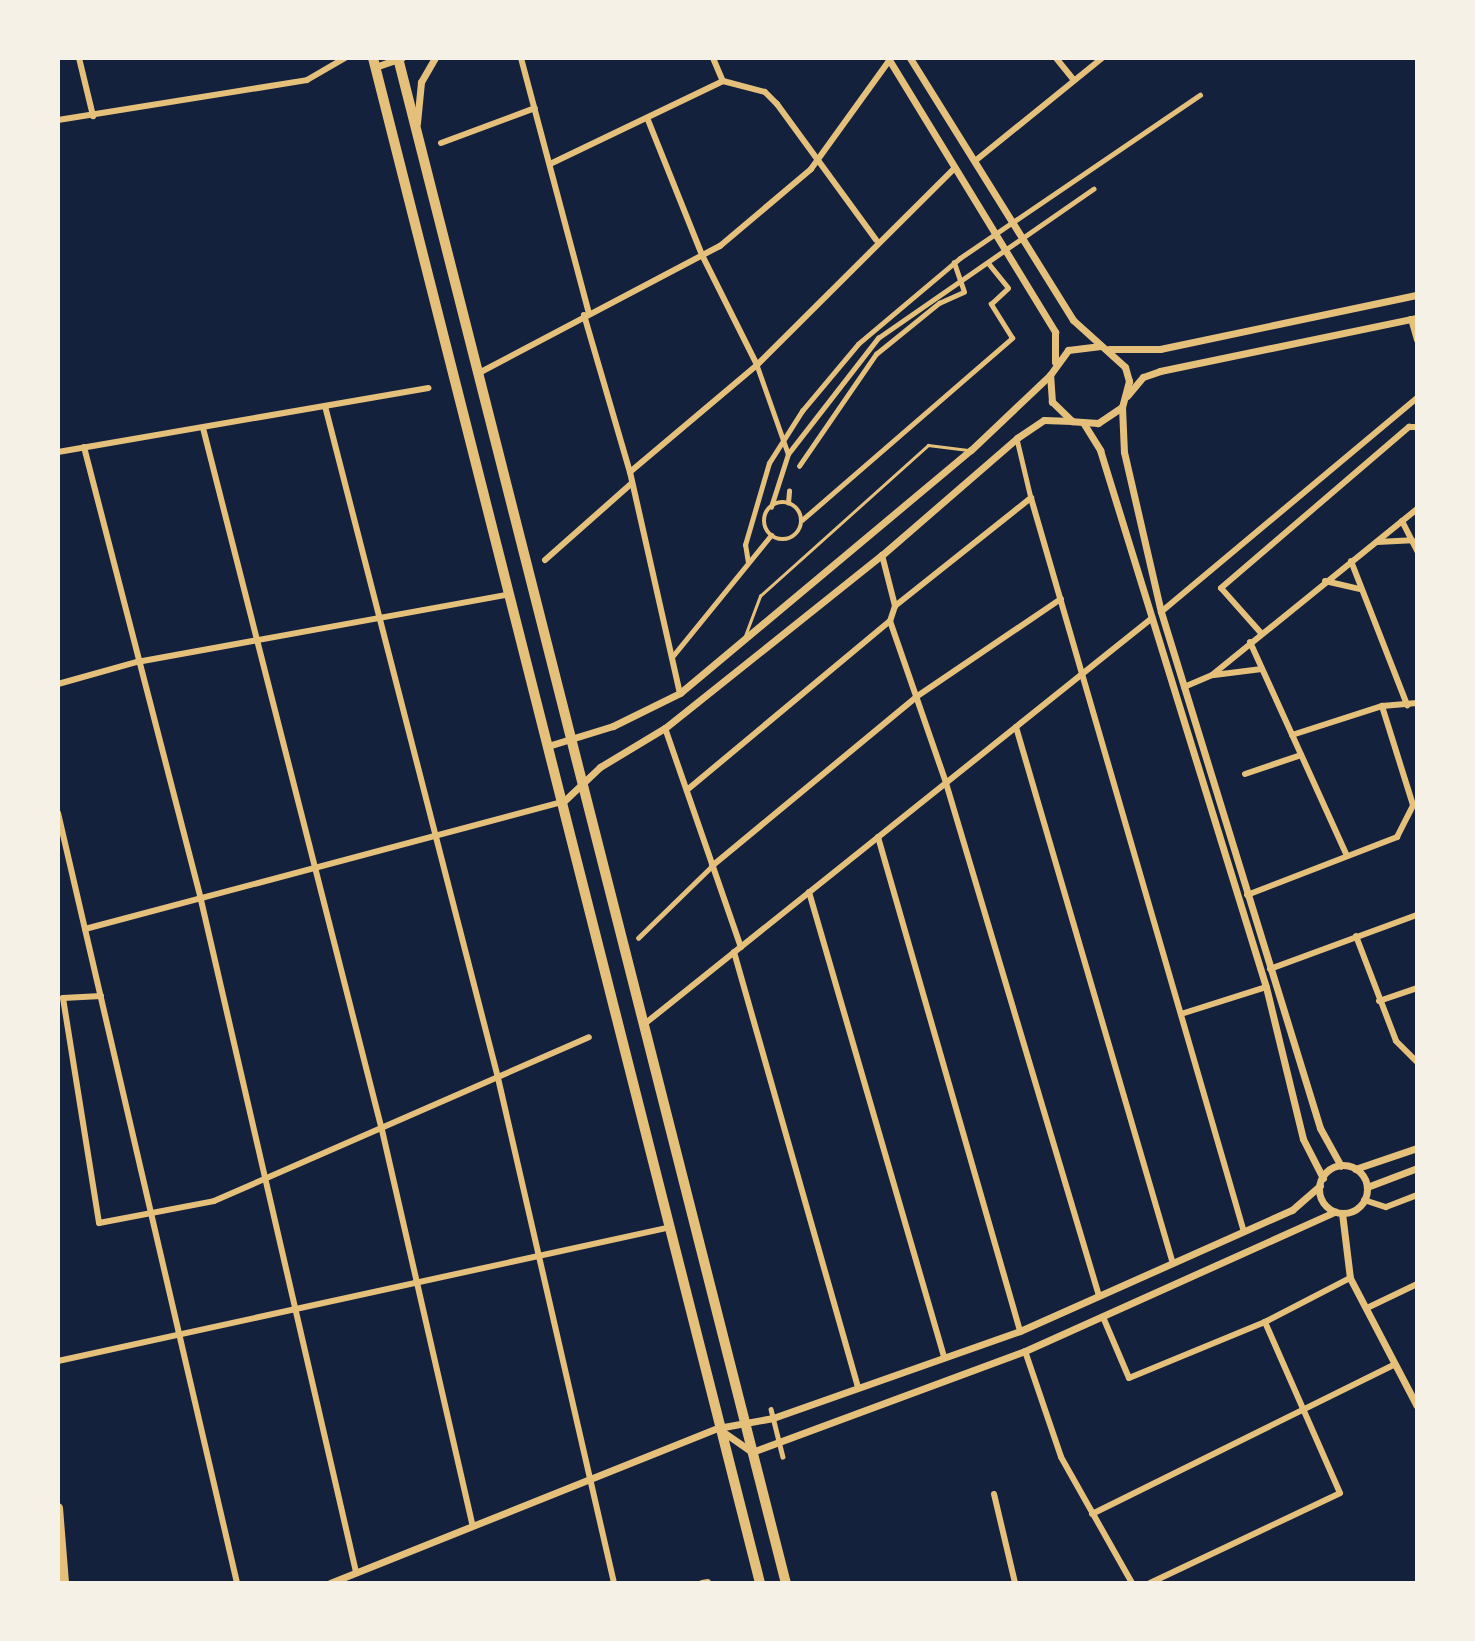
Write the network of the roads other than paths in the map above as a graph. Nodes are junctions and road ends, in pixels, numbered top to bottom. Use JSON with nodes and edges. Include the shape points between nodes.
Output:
{"nodes":[{"id":1,"x":79,"y":58,"type":"edge"},
{"id":2,"x":345,"y":58,"type":"edge"},
{"id":3,"x":399,"y":58,"type":"edge"},
{"id":4,"x":435,"y":58,"type":"edge"},
{"id":5,"x":521,"y":58,"type":"edge"},
{"id":6,"x":713,"y":58,"type":"edge"},
{"id":7,"x":910,"y":58,"type":"edge"},
{"id":8,"x":1056,"y":58,"type":"edge"},
{"id":9,"x":1102,"y":58,"type":"edge"},
{"id":10,"x":889,"y":59,"type":"edge"},
{"id":11,"x":374,"y":63,"type":"edge"},
{"id":12,"x":1074,"y":80,"type":"junction"},
{"id":13,"x":723,"y":81,"type":"junction"},
{"id":14,"x":1200,"y":95,"type":"dead end"},
{"id":15,"x":535,"y":108,"type":"junction"},
{"id":16,"x":93,"y":116,"type":"junction"},
{"id":17,"x":58,"y":120,"type":"edge"},
{"id":18,"x":648,"y":120,"type":"junction"},
{"id":19,"x":416,"y":134,"type":"junction"},
{"id":20,"x":441,"y":143,"type":"dead end"},
{"id":21,"x":975,"y":161,"type":"junction"},
{"id":22,"x":816,"y":162,"type":"junction"},
{"id":23,"x":550,"y":164,"type":"junction"},
{"id":24,"x":955,"y":168,"type":"junction"},
{"id":25,"x":1093,"y":189,"type":"dead end"},
{"id":26,"x":876,"y":240,"type":"junction"},
{"id":27,"x":1025,"y":241,"type":"junction"},
{"id":28,"x":1004,"y":254,"type":"junction"},
{"id":29,"x":702,"y":256,"type":"junction"},
{"id":30,"x":954,"y":263,"type":"junction"},
{"id":31,"x":988,"y":263,"type":"junction"},
{"id":32,"x":1417,"y":295,"type":"edge"},
{"id":33,"x":586,"y":314,"type":"junction"},
{"id":34,"x":1414,"y":319,"type":"edge"},
{"id":35,"x":1417,"y":340,"type":"edge"},
{"id":36,"x":1103,"y":347,"type":"junction"},
{"id":37,"x":1055,"y":363,"type":"junction"},
{"id":38,"x":757,"y":365,"type":"junction"},
{"id":39,"x":477,"y":374,"type":"junction"},
{"id":40,"x":1049,"y":375,"type":"junction"},
{"id":41,"x":429,"y":388,"type":"dead end"},
{"id":42,"x":1127,"y":396,"type":"junction"},
{"id":43,"x":1417,"y":398,"type":"edge"},
{"id":44,"x":325,"y":406,"type":"junction"},
{"id":45,"x":1122,"y":407,"type":"junction"},
{"id":46,"x":1072,"y":421,"type":"junction"},
{"id":47,"x":1084,"y":424,"type":"junction"},
{"id":48,"x":1417,"y":427,"type":"edge"},
{"id":49,"x":203,"y":428,"type":"junction"},
{"id":50,"x":1017,"y":438,"type":"junction"},
{"id":51,"x":783,"y":440,"type":"junction"},
{"id":52,"x":84,"y":447,"type":"junction"},
{"id":53,"x":971,"y":450,"type":"junction"},
{"id":54,"x":58,"y":452,"type":"edge"},
{"id":55,"x":788,"y":454,"type":"junction"},
{"id":56,"x":799,"y":466,"type":"dead end"},
{"id":57,"x":630,"y":472,"type":"junction"},
{"id":58,"x":631,"y":484,"type":"junction"},
{"id":59,"x":789,"y":491,"type":"dead end"},
{"id":60,"x":1031,"y":498,"type":"junction"},
{"id":61,"x":788,"y":503,"type":"junction"},
{"id":62,"x":771,"y":507,"type":"junction"},
{"id":63,"x":1417,"y":509,"type":"edge"},
{"id":64,"x":802,"y":520,"type":"junction"},
{"id":65,"x":1402,"y":521,"type":"junction"},
{"id":66,"x":771,"y":535,"type":"junction"},
{"id":67,"x":1412,"y":540,"type":"junction"},
{"id":68,"x":1376,"y":542,"type":"junction"},
{"id":69,"x":1417,"y":551,"type":"edge"},
{"id":70,"x":883,"y":555,"type":"junction"},
{"id":71,"x":545,"y":560,"type":"dead end"},
{"id":72,"x":1351,"y":561,"type":"junction"},
{"id":73,"x":748,"y":563,"type":"junction"},
{"id":74,"x":1325,"y":581,"type":"junction"},
{"id":75,"x":1359,"y":589,"type":"junction"},
{"id":76,"x":505,"y":595,"type":"junction"},
{"id":77,"x":1061,"y":599,"type":"junction"},
{"id":78,"x":895,"y":606,"type":"junction"},
{"id":79,"x":1161,"y":612,"type":"junction"},
{"id":80,"x":1151,"y":619,"type":"junction"},
{"id":81,"x":375,"y":621,"type":"junction"},
{"id":82,"x":890,"y":621,"type":"junction"},
{"id":83,"x":1261,"y":633,"type":"junction"},
{"id":84,"x":255,"y":641,"type":"junction"},
{"id":85,"x":743,"y":641,"type":"junction"},
{"id":86,"x":1250,"y":642,"type":"junction"},
{"id":87,"x":671,"y":659,"type":"junction"},
{"id":88,"x":137,"y":662,"type":"junction"},
{"id":89,"x":1262,"y":669,"type":"junction"},
{"id":90,"x":1081,"y":675,"type":"junction"},
{"id":91,"x":1212,"y":675,"type":"junction"},
{"id":92,"x":58,"y":684,"type":"edge"},
{"id":93,"x":1184,"y":687,"type":"junction"},
{"id":94,"x":680,"y":693,"type":"junction"},
{"id":95,"x":916,"y":697,"type":"junction"},
{"id":96,"x":1417,"y":703,"type":"edge"},
{"id":97,"x":1407,"y":705,"type":"junction"},
{"id":98,"x":1382,"y":706,"type":"junction"},
{"id":99,"x":666,"y":727,"type":"junction"},
{"id":100,"x":1016,"y":727,"type":"junction"},
{"id":101,"x":1292,"y":736,"type":"junction"},
{"id":102,"x":575,"y":739,"type":"junction"},
{"id":103,"x":548,"y":746,"type":"junction"},
{"id":104,"x":1301,"y":755,"type":"junction"},
{"id":105,"x":1245,"y":774,"type":"dead end"},
{"id":106,"x":584,"y":779,"type":"junction"},
{"id":107,"x":946,"y":783,"type":"junction"},
{"id":108,"x":687,"y":790,"type":"junction"},
{"id":109,"x":563,"y":802,"type":"junction"},
{"id":110,"x":58,"y":813,"type":"edge"},
{"id":111,"x":433,"y":835,"type":"junction"},
{"id":112,"x":878,"y":837,"type":"junction"},
{"id":113,"x":1346,"y":854,"type":"junction"},
{"id":114,"x":712,"y":866,"type":"junction"},
{"id":115,"x":315,"y":867,"type":"junction"},
{"id":116,"x":809,"y":892,"type":"junction"},
{"id":117,"x":1247,"y":895,"type":"junction"},
{"id":118,"x":201,"y":900,"type":"junction"},
{"id":119,"x":1417,"y":915,"type":"edge"},
{"id":120,"x":85,"y":929,"type":"junction"},
{"id":121,"x":1356,"y":936,"type":"junction"},
{"id":122,"x":638,"y":937,"type":"dead end"},
{"id":123,"x":738,"y":949,"type":"junction"},
{"id":124,"x":1270,"y":969,"type":"junction"},
{"id":125,"x":1266,"y":987,"type":"junction"},
{"id":126,"x":1417,"y":988,"type":"edge"},
{"id":127,"x":100,"y":996,"type":"junction"},
{"id":128,"x":1379,"y":1001,"type":"junction"},
{"id":129,"x":1181,"y":1014,"type":"junction"},
{"id":130,"x":647,"y":1022,"type":"junction"},
{"id":131,"x":589,"y":1037,"type":"dead end"},
{"id":132,"x":1417,"y":1062,"type":"edge"},
{"id":133,"x":498,"y":1078,"type":"junction"},
{"id":134,"x":382,"y":1130,"type":"junction"},
{"id":135,"x":1417,"y":1148,"type":"edge"},
{"id":136,"x":1341,"y":1166,"type":"junction"},
{"id":137,"x":1417,"y":1168,"type":"edge"},
{"id":138,"x":1355,"y":1169,"type":"junction"},
{"id":139,"x":268,"y":1178,"type":"junction"},
{"id":140,"x":1321,"y":1182,"type":"junction"},
{"id":141,"x":1367,"y":1187,"type":"junction"},
{"id":142,"x":1417,"y":1195,"type":"edge"},
{"id":143,"x":1364,"y":1200,"type":"junction"},
{"id":144,"x":1339,"y":1212,"type":"junction"},
{"id":145,"x":153,"y":1217,"type":"junction"},
{"id":146,"x":672,"y":1227,"type":"junction"},
{"id":147,"x":1244,"y":1232,"type":"junction"},
{"id":148,"x":537,"y":1255,"type":"junction"},
{"id":149,"x":1173,"y":1264,"type":"junction"},
{"id":150,"x":1350,"y":1278,"type":"junction"},
{"id":151,"x":418,"y":1282,"type":"junction"},
{"id":152,"x":1417,"y":1284,"type":"edge"},
{"id":153,"x":1099,"y":1296,"type":"junction"},
{"id":154,"x":1367,"y":1308,"type":"junction"},
{"id":155,"x":299,"y":1309,"type":"junction"},
{"id":156,"x":1103,"y":1317,"type":"junction"},
{"id":157,"x":1265,"y":1322,"type":"junction"},
{"id":158,"x":1020,"y":1331,"type":"junction"},
{"id":159,"x":179,"y":1337,"type":"junction"},
{"id":160,"x":1026,"y":1351,"type":"junction"},
{"id":161,"x":944,"y":1358,"type":"junction"},
{"id":162,"x":58,"y":1361,"type":"edge"},
{"id":163,"x":1395,"y":1364,"type":"junction"},
{"id":164,"x":858,"y":1388,"type":"junction"},
{"id":165,"x":1417,"y":1406,"type":"edge"},
{"id":166,"x":1303,"y":1408,"type":"junction"},
{"id":167,"x":771,"y":1409,"type":"dead end"},
{"id":168,"x":773,"y":1418,"type":"junction"},
{"id":169,"x":746,"y":1426,"type":"junction"},
{"id":170,"x":718,"y":1428,"type":"junction"},
{"id":171,"x":779,"y":1441,"type":"junction"},
{"id":172,"x":752,"y":1452,"type":"junction"},
{"id":173,"x":783,"y":1457,"type":"dead end"},
{"id":174,"x":589,"y":1479,"type":"junction"},
{"id":175,"x":994,"y":1494,"type":"dead end"},
{"id":176,"x":58,"y":1508,"type":"edge"},
{"id":177,"x":1092,"y":1514,"type":"junction"},
{"id":178,"x":473,"y":1526,"type":"junction"},
{"id":179,"x":356,"y":1572,"type":"junction"},
{"id":180,"x":64,"y":1583,"type":"edge"},
{"id":181,"x":237,"y":1583,"type":"edge"},
{"id":182,"x":330,"y":1583,"type":"edge"},
{"id":183,"x":614,"y":1583,"type":"edge"},
{"id":184,"x":760,"y":1583,"type":"edge"},
{"id":185,"x":786,"y":1583,"type":"edge"},
{"id":186,"x":1015,"y":1583,"type":"edge"},
{"id":187,"x":1132,"y":1583,"type":"edge"},
{"id":188,"x":1150,"y":1583,"type":"edge"}],
"edges":[{"from":1,"to":16,"type":"street"},
{"from":2,"to":16,"type":"street","via":[[307,80]]},
{"from":3,"to":11,"type":"street"},
{"from":3,"to":19,"type":"main road"},
{"from":4,"to":19,"type":"street","via":[[421,82]]},
{"from":5,"to":15,"type":"street"},
{"from":6,"to":13,"type":"street"},
{"from":7,"to":21,"type":"street"},
{"from":8,"to":12,"type":"street"},
{"from":9,"to":12,"type":"street"},
{"from":10,"to":22,"type":"street"},
{"from":10,"to":24,"type":"street"},
{"from":11,"to":76,"type":"main road"},
{"from":12,"to":21,"type":"street"},
{"from":13,"to":18,"type":"street"},
{"from":13,"to":22,"type":"street","via":[[765,92]]},
{"from":14,"to":30,"type":"street"},
{"from":15,"to":20,"type":"street"},
{"from":15,"to":23,"type":"street"},
{"from":16,"to":17,"type":"street"},
{"from":18,"to":23,"type":"street"},
{"from":18,"to":29,"type":"street"},
{"from":19,"to":39,"type":"main road"},
{"from":21,"to":27,"type":"street"},
{"from":22,"to":26,"type":"street"},
{"from":22,"to":29,"type":"street","via":[[767,209]]},
{"from":23,"to":33,"type":"street"},
{"from":24,"to":26,"type":"street"},
{"from":24,"to":28,"type":"street"},
{"from":25,"to":27,"type":"street"},
{"from":26,"to":38,"type":"street"},
{"from":27,"to":28,"type":"street"},
{"from":27,"to":36,"type":"street","via":[[1073,320]]},
{"from":28,"to":31,"type":"street"},
{"from":28,"to":37,"type":"street","via":[[1055,332]]},
{"from":29,"to":33,"type":"street"},
{"from":29,"to":38,"type":"street"},
{"from":30,"to":51,"type":"street","via":[[858,344]]},
{"from":30,"to":56,"type":"street","via":[[964,292],[939,303],[876,355]]},
{"from":31,"to":55,"type":"street","via":[[878,338]]},
{"from":31,"to":64,"type":"street","via":[[1008,288],[991,304],[1012,338]]},
{"from":32,"to":36,"type":"street","via":[[1160,349]]},
{"from":33,"to":39,"type":"street"},
{"from":33,"to":57,"type":"street"},
{"from":34,"to":35,"type":"street"},
{"from":34,"to":42,"type":"street","via":[[1160,371],[1143,377]]},
{"from":36,"to":37,"type":"street","via":[[1081,345]]},
{"from":36,"to":42,"type":"street","via":[[1125,367]]},
{"from":37,"to":40,"type":"street"},
{"from":38,"to":51,"type":"street"},
{"from":38,"to":57,"type":"street"},
{"from":39,"to":102,"type":"main road"},
{"from":40,"to":46,"type":"street","via":[[1052,401]]},
{"from":40,"to":53,"type":"street"},
{"from":41,"to":44,"type":"street"},
{"from":42,"to":45,"type":"street"},
{"from":43,"to":79,"type":"street"},
{"from":44,"to":49,"type":"street"},
{"from":44,"to":81,"type":"street"},
{"from":45,"to":47,"type":"street","via":[[1111,418]]},
{"from":45,"to":79,"type":"street","via":[[1124,452]]},
{"from":46,"to":47,"type":"street"},
{"from":46,"to":50,"type":"street","via":[[1044,420]]},
{"from":47,"to":80,"type":"street","via":[[1100,450]]},
{"from":48,"to":83,"type":"street","via":[[1409,428],[1221,588]]},
{"from":49,"to":52,"type":"street"},
{"from":49,"to":84,"type":"street"},
{"from":50,"to":60,"type":"street"},
{"from":50,"to":70,"type":"street"},
{"from":51,"to":55,"type":"street"},
{"from":51,"to":73,"type":"street","via":[[769,463],[746,545]]},
{"from":52,"to":54,"type":"street"},
{"from":52,"to":88,"type":"street"},
{"from":53,"to":85,"type":"street"},
{"from":53,"to":85,"type":"lane","via":[[928,445],[760,596]]},
{"from":55,"to":62,"type":"street"},
{"from":57,"to":58,"type":"street"},
{"from":58,"to":71,"type":"street"},
{"from":58,"to":87,"type":"street"},
{"from":59,"to":61,"type":"street"},
{"from":60,"to":77,"type":"street"},
{"from":60,"to":78,"type":"street"},
{"from":61,"to":62,"type":"street"},
{"from":61,"to":64,"type":"street"},
{"from":62,"to":66,"type":"street","via":[[765,524]]},
{"from":63,"to":65,"type":"street"},
{"from":64,"to":66,"type":"street","via":[[789,540]]},
{"from":65,"to":67,"type":"street"},
{"from":65,"to":68,"type":"street"},
{"from":66,"to":73,"type":"street"},
{"from":67,"to":68,"type":"street"},
{"from":67,"to":69,"type":"street"},
{"from":68,"to":72,"type":"street"},
{"from":70,"to":78,"type":"street"},
{"from":70,"to":99,"type":"street"},
{"from":72,"to":74,"type":"street"},
{"from":72,"to":75,"type":"street"},
{"from":73,"to":87,"type":"street"},
{"from":74,"to":75,"type":"street"},
{"from":74,"to":83,"type":"street"},
{"from":75,"to":97,"type":"street"},
{"from":76,"to":81,"type":"street"},
{"from":76,"to":103,"type":"main road"},
{"from":77,"to":90,"type":"street"},
{"from":77,"to":95,"type":"street"},
{"from":78,"to":82,"type":"street"},
{"from":79,"to":93,"type":"street"},
{"from":80,"to":90,"type":"street"},
{"from":80,"to":125,"type":"street"},
{"from":81,"to":84,"type":"street"},
{"from":81,"to":111,"type":"street"},
{"from":82,"to":95,"type":"street"},
{"from":82,"to":108,"type":"street"},
{"from":83,"to":86,"type":"street"},
{"from":84,"to":88,"type":"street"},
{"from":84,"to":115,"type":"street"},
{"from":85,"to":94,"type":"street"},
{"from":86,"to":89,"type":"street"},
{"from":86,"to":91,"type":"street"},
{"from":87,"to":94,"type":"street"},
{"from":88,"to":92,"type":"street"},
{"from":88,"to":118,"type":"street"},
{"from":89,"to":91,"type":"street"},
{"from":89,"to":101,"type":"street"},
{"from":90,"to":100,"type":"street"},
{"from":90,"to":129,"type":"street"},
{"from":91,"to":93,"type":"street"},
{"from":93,"to":117,"type":"street"},
{"from":94,"to":102,"type":"street"},
{"from":95,"to":107,"type":"street"},
{"from":95,"to":114,"type":"street"},
{"from":96,"to":97,"type":"street"},
{"from":97,"to":98,"type":"street"},
{"from":98,"to":101,"type":"street"},
{"from":98,"to":113,"type":"street","via":[[1413,806],[1397,837]]},
{"from":99,"to":106,"type":"street"},
{"from":99,"to":108,"type":"street"},
{"from":100,"to":107,"type":"street"},
{"from":100,"to":149,"type":"street"},
{"from":101,"to":104,"type":"street"},
{"from":102,"to":103,"type":"street"},
{"from":102,"to":106,"type":"main road"},
{"from":103,"to":109,"type":"main road"},
{"from":104,"to":105,"type":"street"},
{"from":104,"to":113,"type":"street"},
{"from":106,"to":109,"type":"street"},
{"from":106,"to":130,"type":"main road"},
{"from":107,"to":112,"type":"street"},
{"from":107,"to":153,"type":"street"},
{"from":108,"to":114,"type":"street"},
{"from":109,"to":111,"type":"street"},
{"from":109,"to":146,"type":"main road"},
{"from":110,"to":120,"type":"street"},
{"from":111,"to":115,"type":"street"},
{"from":111,"to":133,"type":"street"},
{"from":112,"to":116,"type":"street"},
{"from":112,"to":158,"type":"street"},
{"from":113,"to":117,"type":"street"},
{"from":114,"to":122,"type":"street"},
{"from":114,"to":123,"type":"street"},
{"from":115,"to":118,"type":"street"},
{"from":115,"to":134,"type":"street"},
{"from":116,"to":123,"type":"street"},
{"from":116,"to":161,"type":"street","via":[[876,1107]]},
{"from":117,"to":124,"type":"street"},
{"from":118,"to":120,"type":"street"},
{"from":118,"to":139,"type":"street"},
{"from":119,"to":121,"type":"street"},
{"from":120,"to":127,"type":"street"},
{"from":121,"to":124,"type":"street"},
{"from":121,"to":128,"type":"street"},
{"from":123,"to":130,"type":"street"},
{"from":123,"to":164,"type":"street"},
{"from":124,"to":136,"type":"street","via":[[1320,1128]]},
{"from":125,"to":129,"type":"street"},
{"from":125,"to":140,"type":"street","via":[[1303,1139]]},
{"from":126,"to":128,"type":"street"},
{"from":127,"to":145,"type":"street"},
{"from":127,"to":145,"type":"street","via":[[63,998],[99,1223]]},
{"from":128,"to":132,"type":"street","via":[[1396,1041]]},
{"from":129,"to":147,"type":"street"},
{"from":130,"to":169,"type":"main road"},
{"from":131,"to":133,"type":"street"},
{"from":133,"to":134,"type":"street"},
{"from":133,"to":148,"type":"street"},
{"from":134,"to":139,"type":"street"},
{"from":134,"to":151,"type":"street"},
{"from":135,"to":138,"type":"street"},
{"from":136,"to":138,"type":"street"},
{"from":136,"to":140,"type":"street"},
{"from":137,"to":141,"type":"street"},
{"from":138,"to":141,"type":"street"},
{"from":139,"to":145,"type":"street"},
{"from":139,"to":155,"type":"street"},
{"from":140,"to":144,"type":"street","via":[[1323,1201]]},
{"from":140,"to":147,"type":"street","via":[[1292,1210]]},
{"from":141,"to":143,"type":"street"},
{"from":142,"to":143,"type":"street","via":[[1386,1207]]},
{"from":143,"to":144,"type":"street"},
{"from":144,"to":150,"type":"street"},
{"from":144,"to":156,"type":"street"},
{"from":145,"to":159,"type":"street"},
{"from":146,"to":148,"type":"street"},
{"from":146,"to":170,"type":"main road"},
{"from":147,"to":149,"type":"street"},
{"from":148,"to":151,"type":"street"},
{"from":148,"to":174,"type":"street"},
{"from":149,"to":153,"type":"street"},
{"from":150,"to":154,"type":"street"},
{"from":150,"to":157,"type":"street"},
{"from":151,"to":155,"type":"street"},
{"from":151,"to":178,"type":"street"},
{"from":152,"to":154,"type":"street"},
{"from":153,"to":158,"type":"street"},
{"from":154,"to":163,"type":"street"},
{"from":155,"to":159,"type":"street"},
{"from":155,"to":179,"type":"street"},
{"from":156,"to":157,"type":"street","via":[[1129,1378]]},
{"from":156,"to":160,"type":"street"},
{"from":157,"to":166,"type":"street"},
{"from":158,"to":161,"type":"street"},
{"from":159,"to":162,"type":"street"},
{"from":159,"to":181,"type":"street"},
{"from":160,"to":171,"type":"street"},
{"from":160,"to":177,"type":"street","via":[[1061,1457]]},
{"from":161,"to":164,"type":"street"},
{"from":163,"to":165,"type":"street"},
{"from":163,"to":166,"type":"street"},
{"from":164,"to":168,"type":"street"},
{"from":166,"to":177,"type":"street"},
{"from":166,"to":188,"type":"street","via":[[1340,1493]]},
{"from":167,"to":168,"type":"street"},
{"from":168,"to":169,"type":"street"},
{"from":168,"to":171,"type":"street"},
{"from":169,"to":170,"type":"street"},
{"from":169,"to":172,"type":"main road"},
{"from":170,"to":172,"type":"street"},
{"from":170,"to":174,"type":"street"},
{"from":170,"to":184,"type":"main road"},
{"from":171,"to":172,"type":"street"},
{"from":171,"to":173,"type":"street"},
{"from":172,"to":185,"type":"main road"},
{"from":174,"to":178,"type":"street"},
{"from":174,"to":183,"type":"street"},
{"from":175,"to":186,"type":"street"},
{"from":176,"to":180,"type":"main road"},
{"from":177,"to":187,"type":"street"},
{"from":178,"to":179,"type":"street"},
{"from":179,"to":182,"type":"street"}]}
